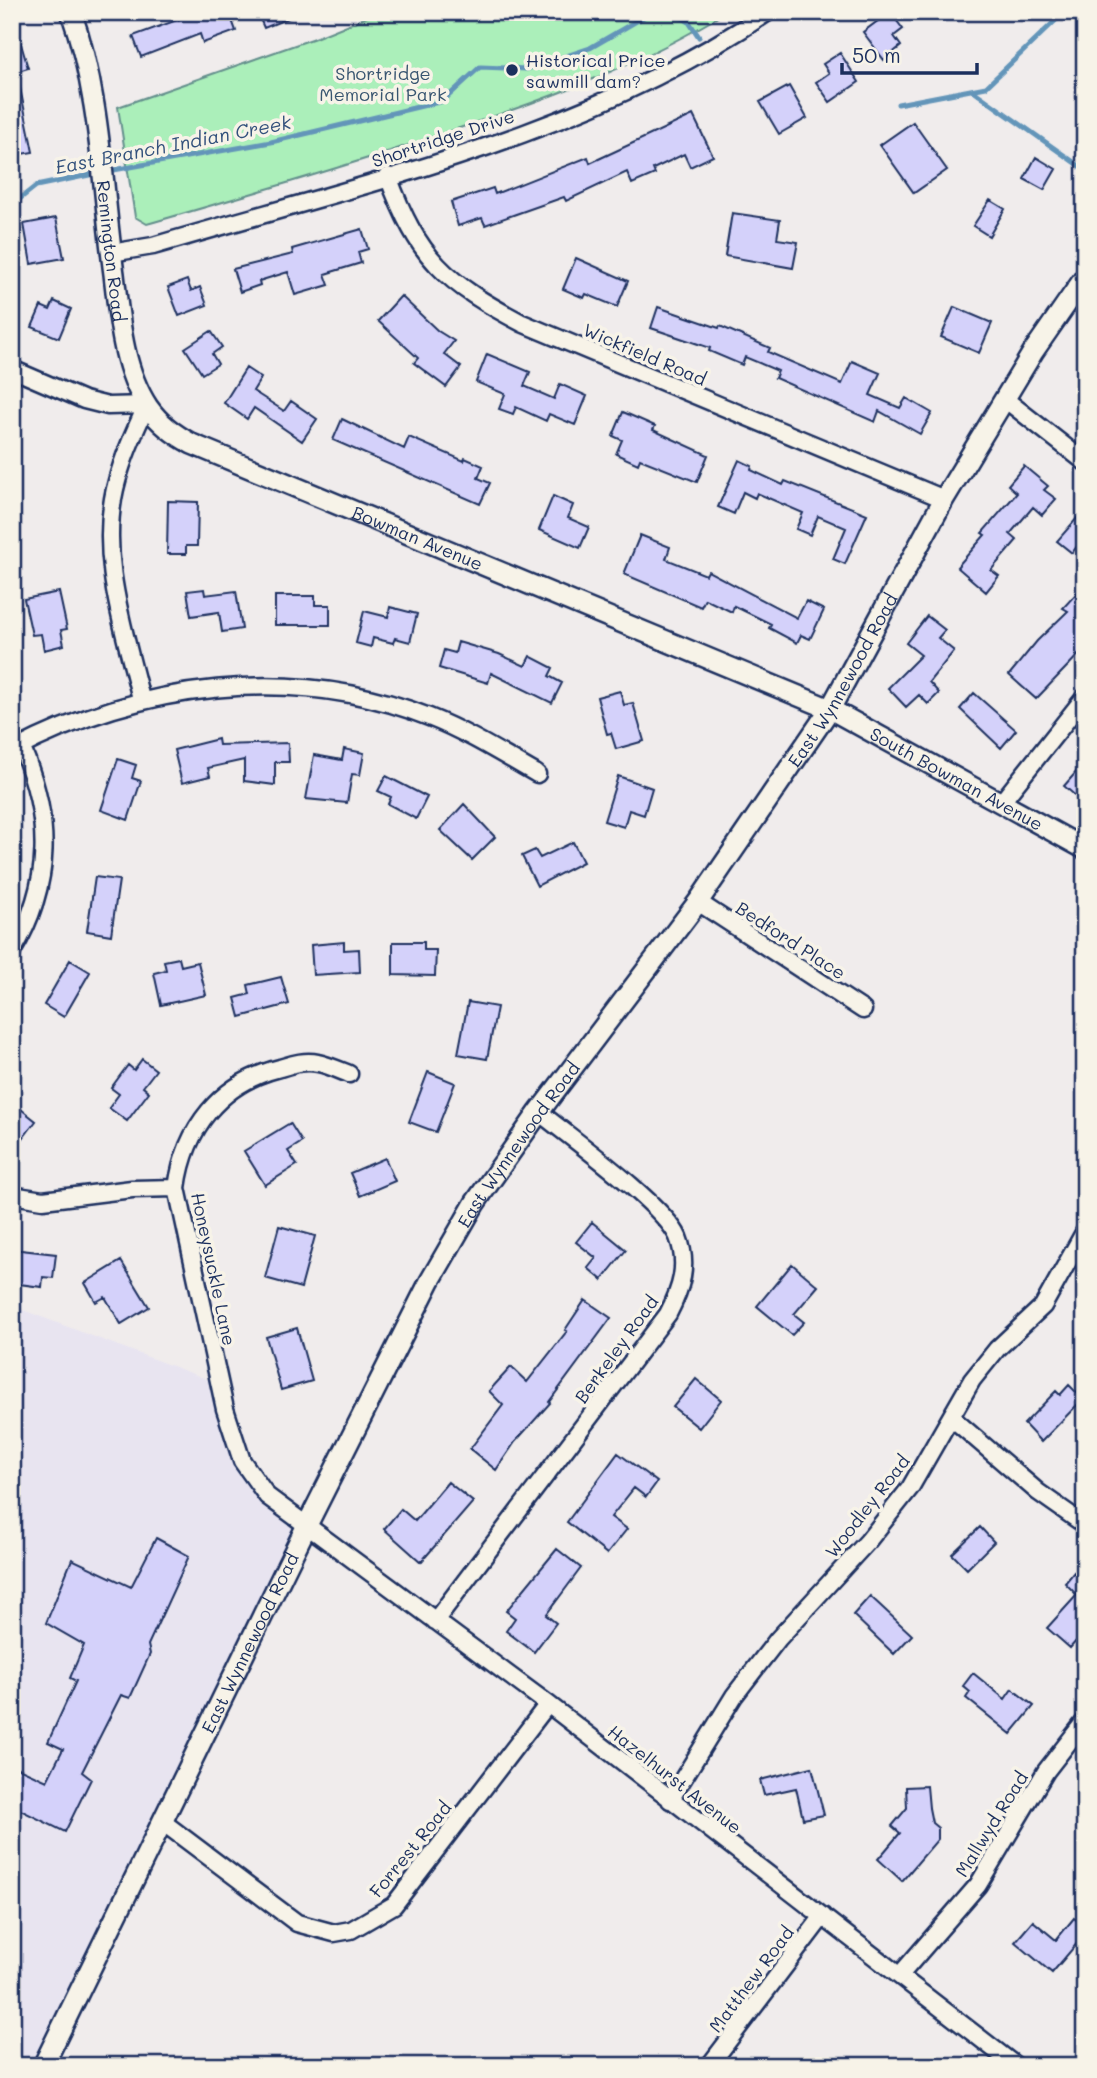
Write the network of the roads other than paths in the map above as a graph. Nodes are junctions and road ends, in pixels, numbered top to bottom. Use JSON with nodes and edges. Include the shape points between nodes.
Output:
{"nodes":[{"id":1,"x":71,"y":12,"type":"edge"},
{"id":2,"x":768,"y":12,"type":"edge"},
{"id":3,"x":388,"y":176,"type":"junction"},
{"id":4,"x":111,"y":253,"type":"junction"},
{"id":5,"x":1085,"y":277,"type":"edge"},
{"id":6,"x":12,"y":369,"type":"edge"},
{"id":7,"x":1006,"y":400,"type":"junction"},
{"id":8,"x":147,"y":405,"type":"junction"},
{"id":9,"x":1085,"y":463,"type":"edge"},
{"id":10,"x":944,"y":499,"type":"junction"},
{"id":11,"x":1085,"y":698,"type":"edge"},
{"id":12,"x":141,"y":699,"type":"junction"},
{"id":13,"x":830,"y":709,"type":"junction"},
{"id":14,"x":17,"y":748,"type":"edge"},
{"id":15,"x":537,"y":774,"type":"dead end"},
{"id":16,"x":1000,"y":803,"type":"junction"},
{"id":17,"x":1085,"y":849,"type":"edge"},
{"id":18,"x":698,"y":902,"type":"junction"},
{"id":19,"x":12,"y":951,"type":"edge"},
{"id":20,"x":863,"y":1010,"type":"dead end"},
{"id":21,"x":349,"y":1074,"type":"dead end"},
{"id":22,"x":540,"y":1112,"type":"junction"},
{"id":23,"x":177,"y":1188,"type":"junction"},
{"id":24,"x":12,"y":1195,"type":"edge"},
{"id":25,"x":1085,"y":1231,"type":"edge"},
{"id":26,"x":952,"y":1418,"type":"junction"},
{"id":27,"x":307,"y":1525,"type":"junction"},
{"id":28,"x":1085,"y":1525,"type":"edge"},
{"id":29,"x":435,"y":1621,"type":"junction"},
{"id":30,"x":548,"y":1704,"type":"junction"},
{"id":31,"x":1085,"y":1721,"type":"edge"},
{"id":32,"x":670,"y":1800,"type":"junction"},
{"id":33,"x":164,"y":1823,"type":"junction"},
{"id":34,"x":822,"y":1916,"type":"junction"},
{"id":35,"x":900,"y":1976,"type":"junction"},
{"id":36,"x":43,"y":2066,"type":"edge"},
{"id":37,"x":709,"y":2066,"type":"edge"},
{"id":38,"x":1016,"y":2066,"type":"edge"}],
"edges":[{"from":1,"to":4,"type":"street","name":"Remington Road","via":[[88,69]]},
{"from":2,"to":3,"type":"street","name":"Shortridge Drive","via":[[628,93],[524,133]]},
{"from":3,"to":4,"type":"street","name":"Shortridge Drive","via":[[153,246]]},
{"from":3,"to":10,"type":"street","name":"Wickfield Road","via":[[419,245],[455,284],[477,300],[522,323]]},
{"from":4,"to":8,"type":"street","name":"Remington Road","via":[[126,351]]},
{"from":5,"to":7,"type":"street","name":"East Wynnewood Road"},
{"from":6,"to":8,"type":"street","via":[[84,400],[108,406]]},
{"from":7,"to":9,"type":"street"},
{"from":7,"to":10,"type":"street","name":"East Wynnewood Road"},
{"from":8,"to":12,"type":"street","via":[[116,482],[110,530],[114,586]]},
{"from":8,"to":13,"type":"street","name":"Bowman Avenue","via":[[160,423],[192,444]]},
{"from":10,"to":13,"type":"street","name":"East Wynnewood Road"},
{"from":11,"to":16,"type":"street"},
{"from":12,"to":14,"type":"street","via":[[74,721]]},
{"from":12,"to":15,"type":"street","via":[[204,689],[269,687],[376,701],[453,727]]},
{"from":13,"to":16,"type":"street","name":"South Bowman Avenue"},
{"from":13,"to":18,"type":"street","name":"East Wynnewood Road"},
{"from":14,"to":19,"type":"street","via":[[39,797],[45,845],[40,888],[28,925]]},
{"from":16,"to":17,"type":"street","name":"South Bowman Avenue"},
{"from":18,"to":20,"type":"street","name":"Bedford Place"},
{"from":18,"to":22,"type":"street","name":"East Wynnewood Road"},
{"from":21,"to":23,"type":"street","name":"Honeysuckle Lane","via":[[301,1062],[264,1072],[237,1086],[195,1128]]},
{"from":22,"to":27,"type":"street","name":"East Wynnewood Road","via":[[475,1203],[430,1281]]},
{"from":22,"to":29,"type":"street","name":"Berkeley Road","via":[[660,1212],[678,1238],[683,1278],[668,1314]]},
{"from":23,"to":24,"type":"street","via":[[43,1200]]},
{"from":23,"to":27,"type":"street","name":"Honeysuckle Lane","via":[[231,1436],[250,1475],[267,1496]]},
{"from":25,"to":26,"type":"street","name":"Woodley Road","via":[[1044,1306],[997,1349]]},
{"from":26,"to":28,"type":"street","via":[[1038,1492]]},
{"from":26,"to":32,"type":"street","name":"Woodley Road","via":[[910,1488],[877,1531],[778,1639],[734,1696]]},
{"from":27,"to":29,"type":"street","name":"Hazelhurst Avenue"},
{"from":27,"to":33,"type":"street","name":"East Wynnewood Road"},
{"from":29,"to":30,"type":"street","name":"Hazelhurst Avenue"},
{"from":30,"to":32,"type":"street","name":"Hazelhurst Avenue"},
{"from":30,"to":33,"type":"street","name":"Forrest Road","via":[[394,1905],[351,1930],[334,1933],[297,1923]]},
{"from":31,"to":35,"type":"street","name":"Mallwyd Road","via":[[1046,1771],[978,1885]]},
{"from":32,"to":34,"type":"street","name":"Hazelhurst Avenue"},
{"from":33,"to":36,"type":"street","name":"East Wynnewood Road"},
{"from":34,"to":35,"type":"street","name":"Hazelhurst Avenue"},
{"from":34,"to":37,"type":"street","name":"Matthew Road"},
{"from":35,"to":38,"type":"street","name":"Hazelhurst Avenue"}]}
